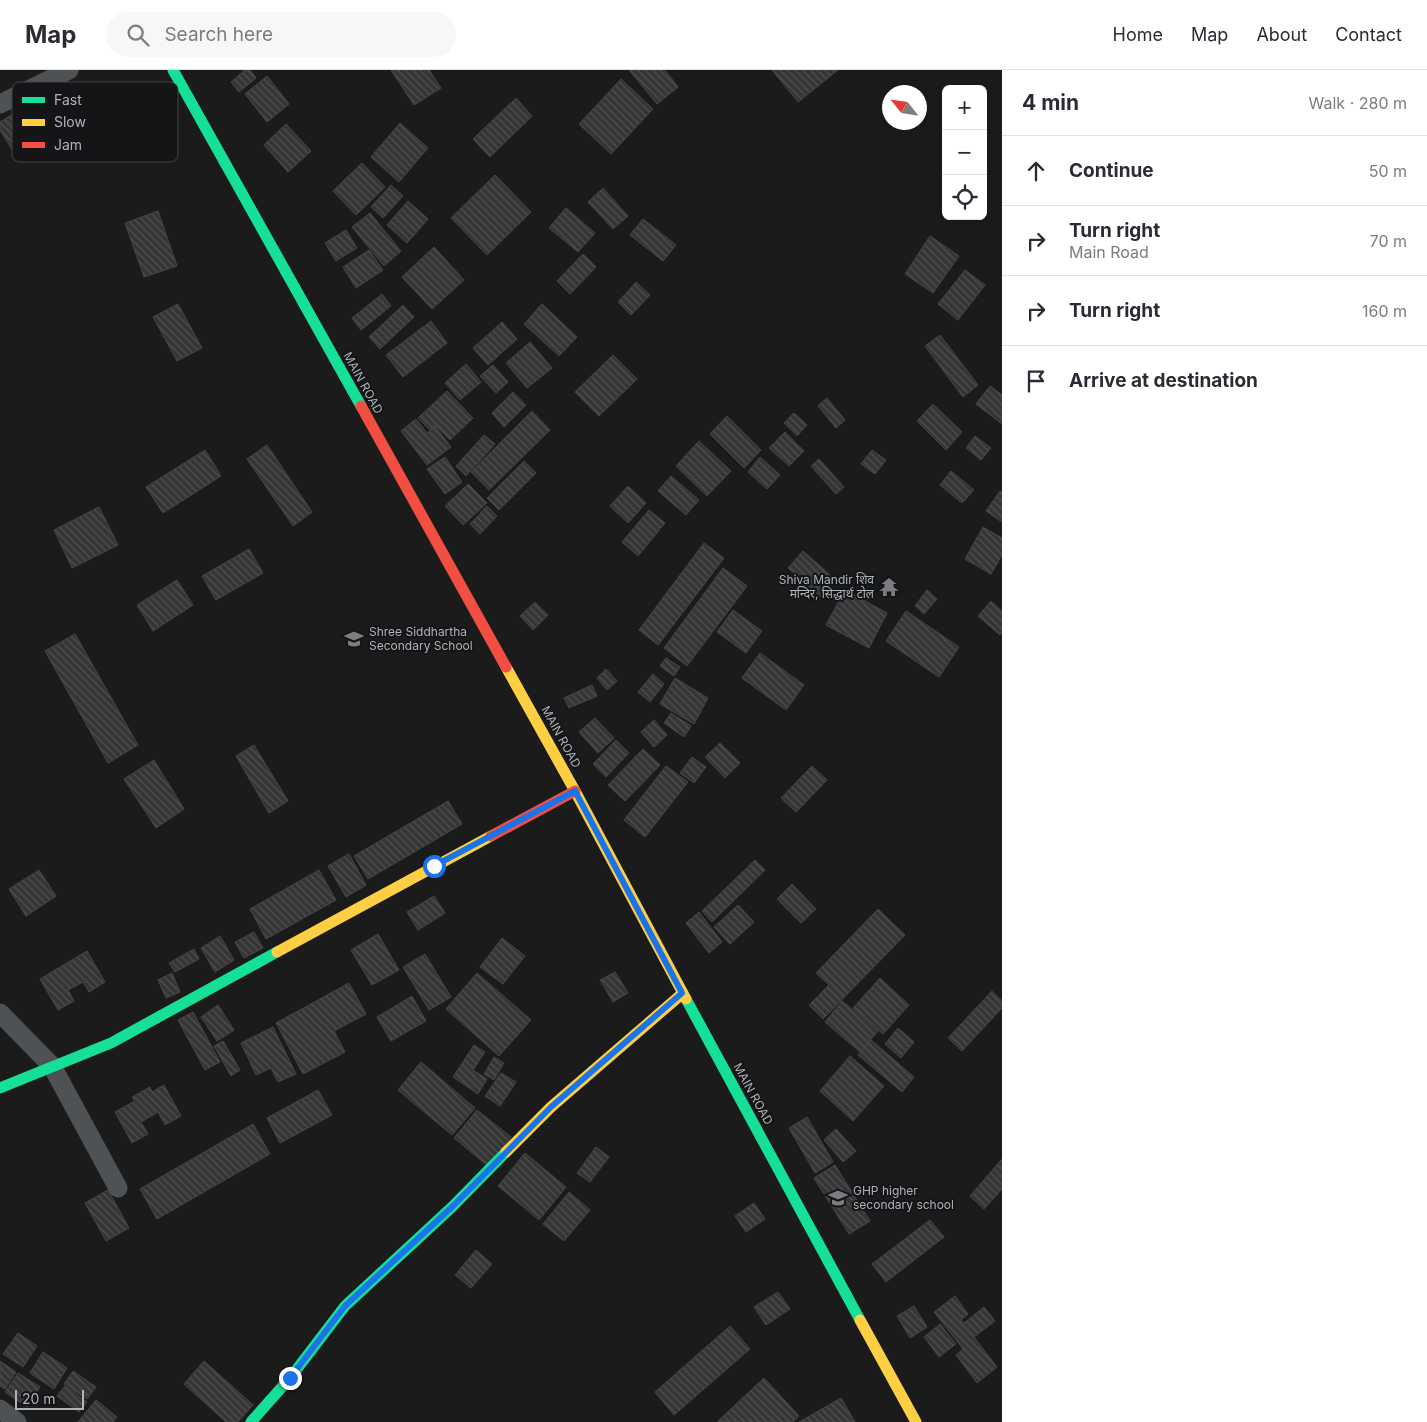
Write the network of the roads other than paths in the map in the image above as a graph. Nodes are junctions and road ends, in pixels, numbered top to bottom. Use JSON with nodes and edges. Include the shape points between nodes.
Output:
{"nodes":[{"id":1,"x":69,"y":70,"type":"edge"},
{"id":2,"x":173,"y":70,"type":"edge"},
{"id":3,"x":45,"y":82,"type":"edge"},
{"id":4,"x":12,"y":98,"type":"edge"},
{"id":5,"x":0,"y":104,"type":"edge"},
{"id":6,"x":575,"y":791,"type":"junction"},
{"id":7,"x":682,"y":993,"type":"junction"},
{"id":8,"x":0,"y":1013,"type":"edge"},
{"id":9,"x":52,"y":1066,"type":"junction"},
{"id":10,"x":0,"y":1088,"type":"edge"},
{"id":11,"x":118,"y":1188,"type":"dead end"},
{"id":12,"x":0,"y":1409,"type":"edge"},
{"id":13,"x":17,"y":1422,"type":"edge"},
{"id":14,"x":251,"y":1422,"type":"edge"},
{"id":15,"x":916,"y":1422,"type":"edge"}],
"edges":[{"from":1,"to":3,"type":"street"},
{"from":2,"to":6,"type":"main road","name":"MAIN ROAD"},
{"from":4,"to":5,"type":"street"},
{"from":6,"to":7,"type":"main road","name":"MAIN ROAD"},
{"from":6,"to":9,"type":"main road","via":[[111,1043]]},
{"from":7,"to":14,"type":"main road","via":[[551,1107],[452,1207],[345,1306],[290,1378]]},
{"from":7,"to":15,"type":"main road","name":"MAIN ROAD"},
{"from":8,"to":9,"type":"street"},
{"from":9,"to":10,"type":"main road"},
{"from":9,"to":11,"type":"street"},
{"from":12,"to":13,"type":"street"}]}
